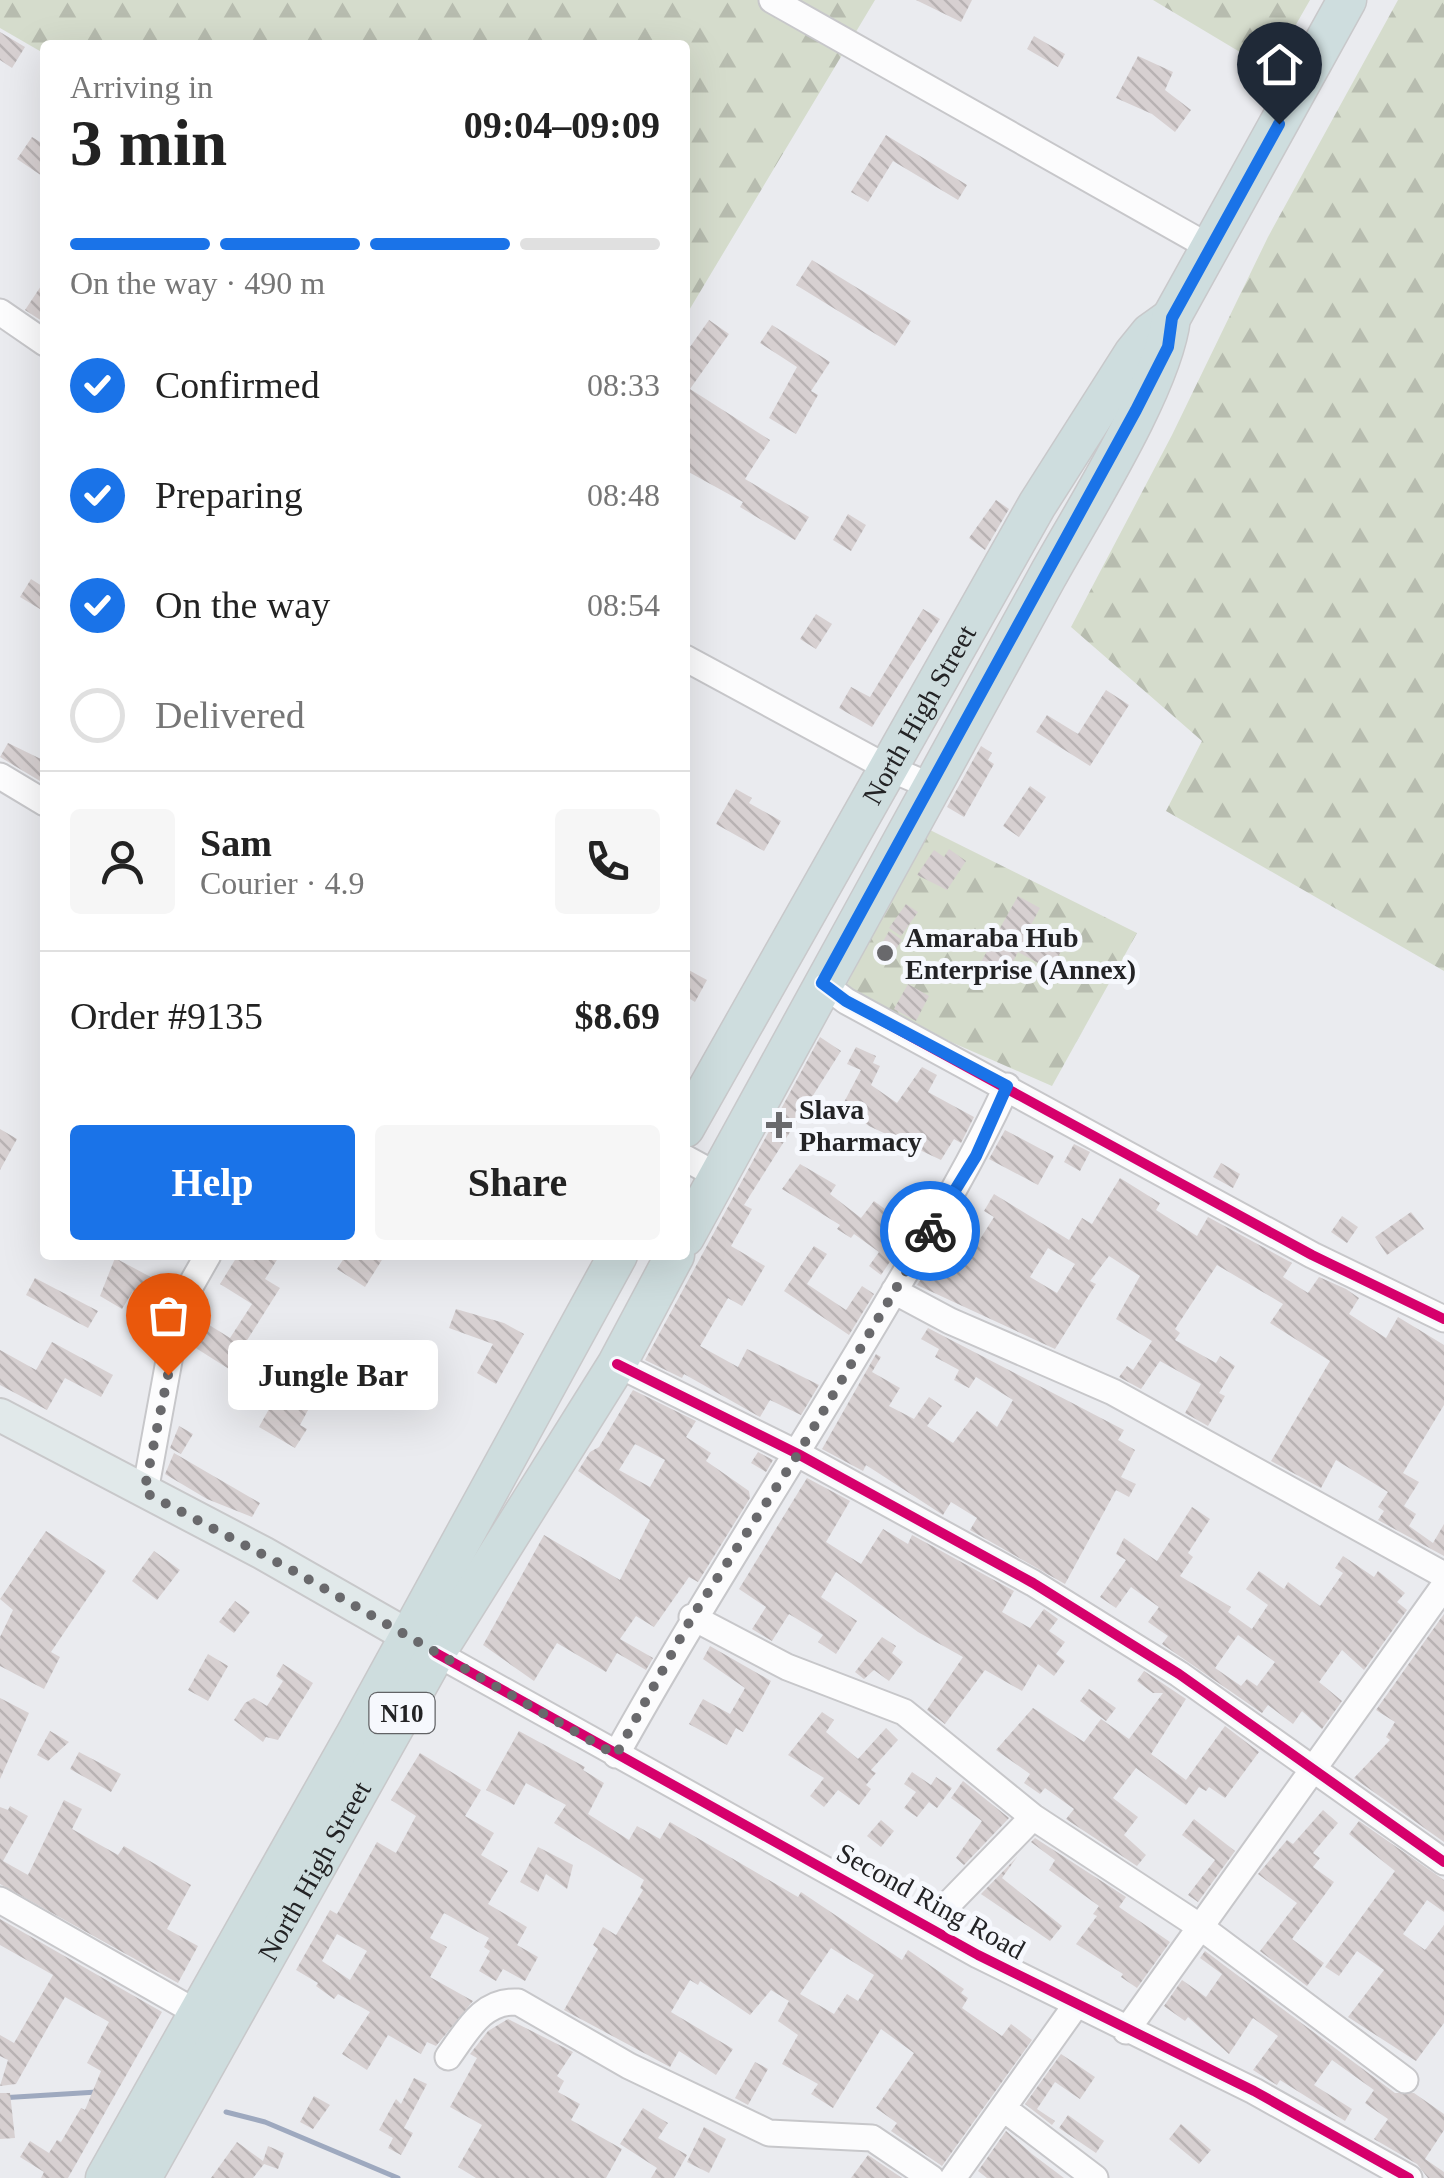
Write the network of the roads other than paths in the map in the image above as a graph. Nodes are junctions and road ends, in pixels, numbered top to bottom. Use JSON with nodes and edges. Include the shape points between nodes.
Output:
{"nodes":[{"id":1,"x":772,"y":0,"type":"edge"},
{"id":2,"x":1347,"y":0,"type":"edge"},
{"id":3,"x":1211,"y":248,"type":"junction"},
{"id":4,"x":0,"y":312,"type":"edge"},
{"id":5,"x":1172,"y":318,"type":"junction"},
{"id":6,"x":40,"y":340,"type":"edge"},
{"id":7,"x":690,"y":661,"type":"edge"},
{"id":8,"x":886,"y":767,"type":"junction"},
{"id":9,"x":0,"y":776,"type":"edge"},
{"id":10,"x":934,"y":787,"type":"junction"},
{"id":11,"x":40,"y":800,"type":"edge"},
{"id":12,"x":822,"y":983,"type":"junction"},
{"id":13,"x":1007,"y":1086,"type":"junction"},
{"id":14,"x":690,"y":1119,"type":"edge"},
{"id":15,"x":690,"y":1161,"type":"edge"},
{"id":16,"x":718,"y":1176,"type":"junction"},
{"id":17,"x":690,"y":1228,"type":"edge"},
{"id":18,"x":205,"y":1260,"type":"edge"},
{"id":19,"x":615,"y":1260,"type":"edge"},
{"id":20,"x":673,"y":1260,"type":"edge"},
{"id":21,"x":894,"y":1291,"type":"junction"},
{"id":22,"x":1444,"y":1319,"type":"edge"},
{"id":23,"x":617,"y":1364,"type":"junction"},
{"id":24,"x":0,"y":1415,"type":"edge"},
{"id":25,"x":798,"y":1454,"type":"junction"},
{"id":26,"x":144,"y":1492,"type":"junction"},
{"id":27,"x":1444,"y":1576,"type":"edge"},
{"id":28,"x":1444,"y":1586,"type":"edge"},
{"id":29,"x":692,"y":1617,"type":"junction"},
{"id":30,"x":422,"y":1644,"type":"junction"},
{"id":31,"x":616,"y":1755,"type":"junction"},
{"id":32,"x":1314,"y":1770,"type":"junction"},
{"id":33,"x":1033,"y":1817,"type":"junction"},
{"id":34,"x":1444,"y":1862,"type":"edge"},
{"id":35,"x":0,"y":1900,"type":"edge"},
{"id":36,"x":928,"y":1925,"type":"junction"},
{"id":37,"x":1202,"y":1928,"type":"junction"},
{"id":38,"x":1076,"y":2004,"type":"junction"},
{"id":39,"x":198,"y":2014,"type":"junction"},
{"id":40,"x":1126,"y":2031,"type":"junction"},
{"id":41,"x":448,"y":2057,"type":"dead end"},
{"id":42,"x":1406,"y":2080,"type":"dead end"},
{"id":43,"x":1003,"y":2108,"type":"junction"},
{"id":44,"x":105,"y":2178,"type":"edge"},
{"id":45,"x":142,"y":2178,"type":"edge"},
{"id":46,"x":931,"y":2178,"type":"edge"},
{"id":47,"x":954,"y":2178,"type":"edge"},
{"id":48,"x":1095,"y":2178,"type":"edge"},
{"id":49,"x":1409,"y":2178,"type":"edge"}],
"edges":[{"from":1,"to":3,"type":"street"},
{"from":2,"to":3,"type":"highway","name":"North High Street"},
{"from":3,"to":5,"type":"highway","name":"North High Street"},
{"from":4,"to":6,"type":"street"},
{"from":5,"to":8,"type":"highway","name":"North High Street","via":[[1142,343],[1090,421]]},
{"from":5,"to":10,"type":"highway","name":"North High Street","via":[[1153,379]]},
{"from":7,"to":8,"type":"street"},
{"from":8,"to":10,"type":"street"},
{"from":8,"to":14,"type":"highway","name":"North High Street"},
{"from":9,"to":11,"type":"street"},
{"from":10,"to":12,"type":"highway","name":"North High Street"},
{"from":12,"to":13,"type":"street"},
{"from":12,"to":16,"type":"highway","name":"North High Street"},
{"from":13,"to":21,"type":"street","via":[[976,1156]]},
{"from":13,"to":22,"type":"street","via":[[1312,1255]]},
{"from":15,"to":16,"type":"street"},
{"from":16,"to":17,"type":"highway","name":"North High Street"},
{"from":18,"to":26,"type":"street","via":[[179,1306]]},
{"from":19,"to":30,"type":"highway","name":"North High Street","number":"N10"},
{"from":20,"to":23,"type":"highway","name":"North High Street","number":"N10"},
{"from":21,"to":25,"type":"street"},
{"from":21,"to":27,"type":"street","via":[[1146,1408]]},
{"from":23,"to":25,"type":"street"},
{"from":23,"to":30,"type":"highway","name":"North High Street","number":"N10"},
{"from":24,"to":26,"type":"main road"},
{"from":25,"to":29,"type":"street"},
{"from":25,"to":32,"type":"street","via":[[1033,1582]]},
{"from":26,"to":30,"type":"main road"},
{"from":28,"to":32,"type":"street"},
{"from":29,"to":31,"type":"street"},
{"from":29,"to":33,"type":"street","via":[[787,1667],[904,1712]]},
{"from":30,"to":31,"type":"street","name":"Second Ring Road"},
{"from":30,"to":39,"type":"highway","name":"North High Street","number":"N10"},
{"from":30,"to":45,"type":"highway","name":"North High Street","number":"N10"},
{"from":31,"to":36,"type":"street","name":"Second Ring Road"},
{"from":32,"to":34,"type":"street"},
{"from":32,"to":37,"type":"street"},
{"from":33,"to":36,"type":"street"},
{"from":33,"to":37,"type":"street"},
{"from":35,"to":39,"type":"street"},
{"from":36,"to":38,"type":"street","name":"Second Ring Road"},
{"from":37,"to":40,"type":"street"},
{"from":37,"to":42,"type":"street"},
{"from":38,"to":40,"type":"street","name":"Second Ring Road"},
{"from":38,"to":43,"type":"street"},
{"from":39,"to":44,"type":"highway","name":"North High Street","number":"N10"},
{"from":40,"to":49,"type":"street","name":"Second Ring Road","via":[[1254,2091]]},
{"from":41,"to":46,"type":"street","via":[[483,2011],[501,2001],[518,2002],[629,2066],[770,2132],[872,2138]]},
{"from":43,"to":47,"type":"street"},
{"from":43,"to":48,"type":"street"}]}
